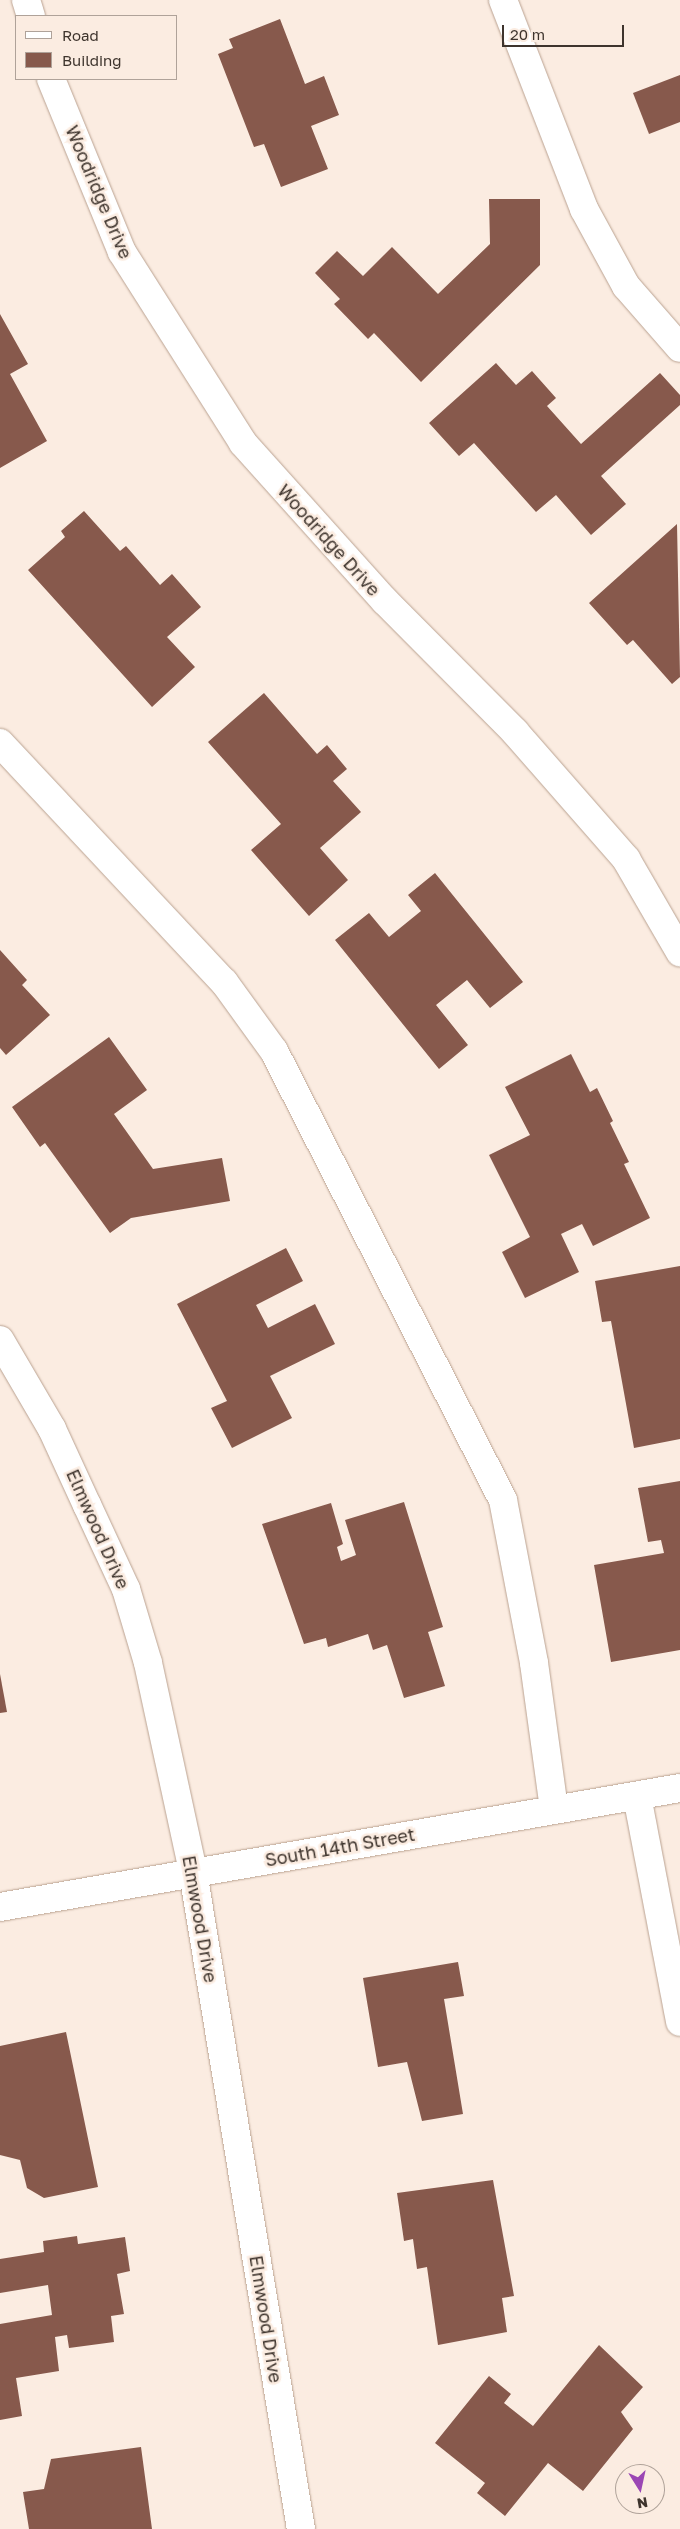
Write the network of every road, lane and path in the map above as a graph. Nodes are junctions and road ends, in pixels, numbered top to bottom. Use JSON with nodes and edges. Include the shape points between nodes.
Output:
{"nodes":[{"id":1,"x":26,"y":0,"type":"edge"},
{"id":2,"x":503,"y":0,"type":"edge"},
{"id":3,"x":31,"y":15,"type":"edge"},
{"id":4,"x":51,"y":80,"type":"edge"},
{"id":5,"x":680,"y":348,"type":"edge"},
{"id":6,"x":0,"y":743,"type":"edge"},
{"id":7,"x":680,"y":952,"type":"edge"},
{"id":8,"x":0,"y":1340,"type":"edge"},
{"id":9,"x":680,"y":1788,"type":"edge"},
{"id":10,"x":637,"y":1796,"type":"junction"},
{"id":11,"x":554,"y":1809,"type":"junction"},
{"id":12,"x":193,"y":1872,"type":"junction"},
{"id":13,"x":0,"y":1907,"type":"edge"},
{"id":14,"x":680,"y":2022,"type":"edge"},
{"id":15,"x":301,"y":2529,"type":"edge"}],
"edges":[{"from":1,"to":3,"type":"street"},
{"from":2,"to":5,"type":"street","via":[[584,209],[626,286]]},
{"from":4,"to":7,"type":"street","name":"Woodridge Drive","via":[[122,252],[243,444],[385,601],[515,732],[626,859]]},
{"from":6,"to":11,"type":"street","via":[[224,982],[279,1060],[503,1500],[534,1662]]},
{"from":8,"to":12,"type":"street","name":"Elmwood Drive","via":[[52,1429],[126,1589],[165,1736]]},
{"from":9,"to":10,"type":"street","name":"South 14th Street"},
{"from":10,"to":11,"type":"street","name":"South 14th Street"},
{"from":10,"to":14,"type":"street"},
{"from":11,"to":12,"type":"street","name":"South 14th Street"},
{"from":12,"to":13,"type":"street","name":"South 14th Street"},
{"from":12,"to":15,"type":"street","name":"Elmwood Drive"}]}
